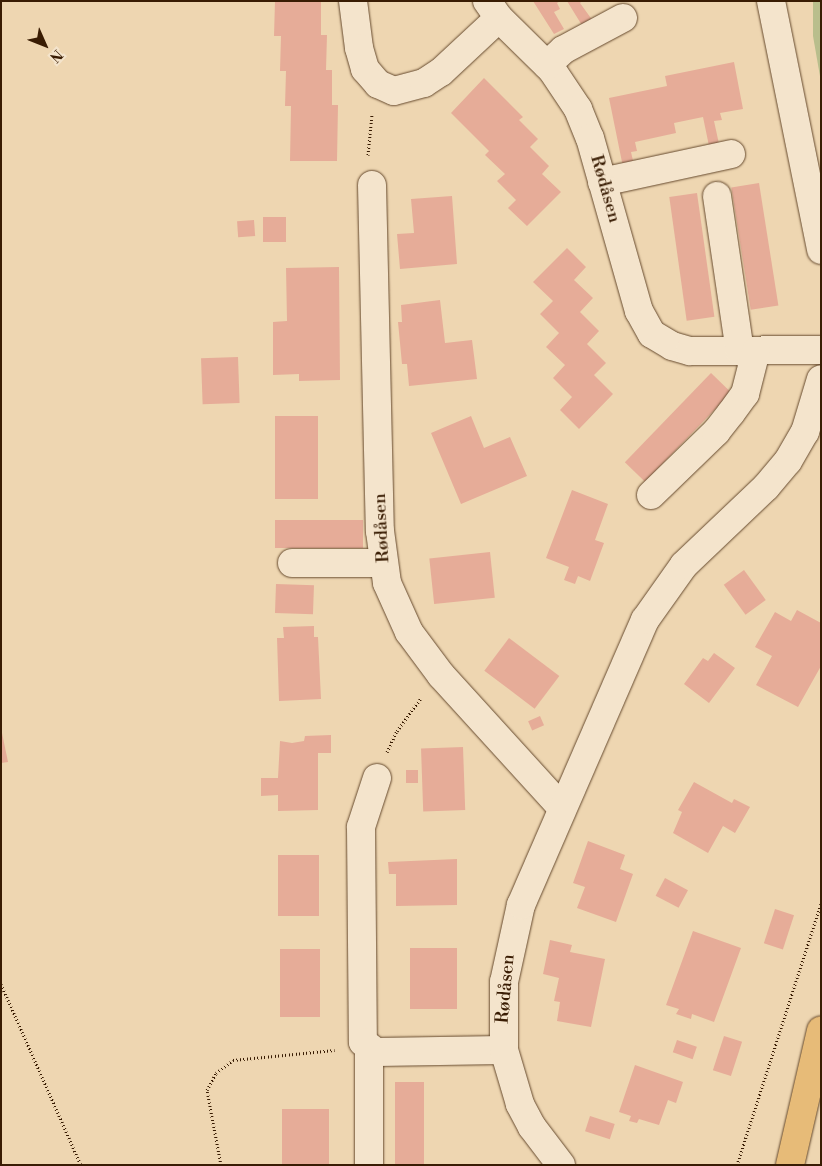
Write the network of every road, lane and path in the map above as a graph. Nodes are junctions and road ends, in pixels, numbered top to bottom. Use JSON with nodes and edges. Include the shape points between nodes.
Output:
{"nodes":[{"id":1,"x":353,"y":1,"type":"edge"},
{"id":2,"x":771,"y":1,"type":"edge"},
{"id":3,"x":493,"y":10,"type":"edge"},
{"id":4,"x":623,"y":18,"type":"dead end"},
{"id":5,"x":546,"y":65,"type":"junction"},
{"id":6,"x":378,"y":84,"type":"junction"},
{"id":7,"x":731,"y":154,"type":"dead end"},
{"id":8,"x":602,"y":182,"type":"junction"},
{"id":9,"x":372,"y":186,"type":"joint"},
{"id":10,"x":717,"y":196,"type":"dead end"},
{"id":11,"x":821,"y":250,"type":"edge"},
{"id":12,"x":821,"y":350,"type":"edge"},
{"id":13,"x":748,"y":351,"type":"junction"},
{"id":14,"x":821,"y":379,"type":"edge"},
{"id":15,"x":651,"y":495,"type":"dead end"},
{"id":16,"x":292,"y":563,"type":"dead end"},
{"id":17,"x":383,"y":563,"type":"junction"},
{"id":18,"x":441,"y":675,"type":"junction"},
{"id":19,"x":377,"y":778,"type":"joint"},
{"id":20,"x":562,"y":808,"type":"junction"},
{"id":21,"x":821,"y":903,"type":"edge"},
{"id":22,"x":1,"y":984,"type":"edge"},
{"id":23,"x":821,"y":1031,"type":"edge"},
{"id":24,"x":366,"y":1045,"type":"junction"},
{"id":25,"x":504,"y":1050,"type":"junction"},
{"id":26,"x":81,"y":1165,"type":"edge"},
{"id":27,"x":221,"y":1165,"type":"edge"},
{"id":28,"x":368,"y":1165,"type":"edge"},
{"id":29,"x":561,"y":1165,"type":"edge"},
{"id":30,"x":737,"y":1165,"type":"edge"},
{"id":31,"x":790,"y":1165,"type":"edge"}],
"edges":[{"from":1,"to":6,"type":"street","via":[[358,48],[365,69]]},
{"from":2,"to":11,"type":"street"},
{"from":3,"to":5,"type":"street","name":"Rødåsen"},
{"from":3,"to":6,"type":"street","via":[[424,83],[394,91]]},
{"from":4,"to":5,"type":"street","via":[[563,50]]},
{"from":5,"to":8,"type":"street","name":"Rødåsen","via":[[578,109]]},
{"from":6,"to":9,"type":"path","via":[[372,104],[367,169]]},
{"from":7,"to":8,"type":"street"},
{"from":8,"to":13,"type":"street","name":"Rødåsen","via":[[639,311],[649,330],[662,341],[690,351]]},
{"from":9,"to":17,"type":"street","name":"Rødåsen"},
{"from":10,"to":13,"type":"street"},
{"from":12,"to":13,"type":"street","name":"Rødåsen"},
{"from":13,"to":15,"type":"street","via":[[745,394],[716,432]]},
{"from":14,"to":20,"type":"street","name":"Rødåsen","via":[[805,432],[788,461],[766,487],[684,565],[645,620]]},
{"from":16,"to":17,"type":"street"},
{"from":17,"to":18,"type":"street","name":"Rødåsen","via":[[398,613]]},
{"from":18,"to":19,"type":"path","via":[[396,731]]},
{"from":18,"to":20,"type":"street","name":"Rødåsen"},
{"from":19,"to":24,"type":"street","via":[[361,828]]},
{"from":20,"to":25,"type":"street","name":"Rødåsen","via":[[521,905],[510,943],[504,990]]},
{"from":21,"to":30,"type":"path"},
{"from":22,"to":26,"type":"path"},
{"from":23,"to":31,"type":"main road"},
{"from":24,"to":25,"type":"street","via":[[376,1052]]},
{"from":24,"to":27,"type":"path","via":[[233,1060],[216,1073],[206,1090]]},
{"from":24,"to":28,"type":"street"},
{"from":25,"to":29,"type":"street","name":"Rødåsen","via":[[520,1104],[532,1127]]}]}
